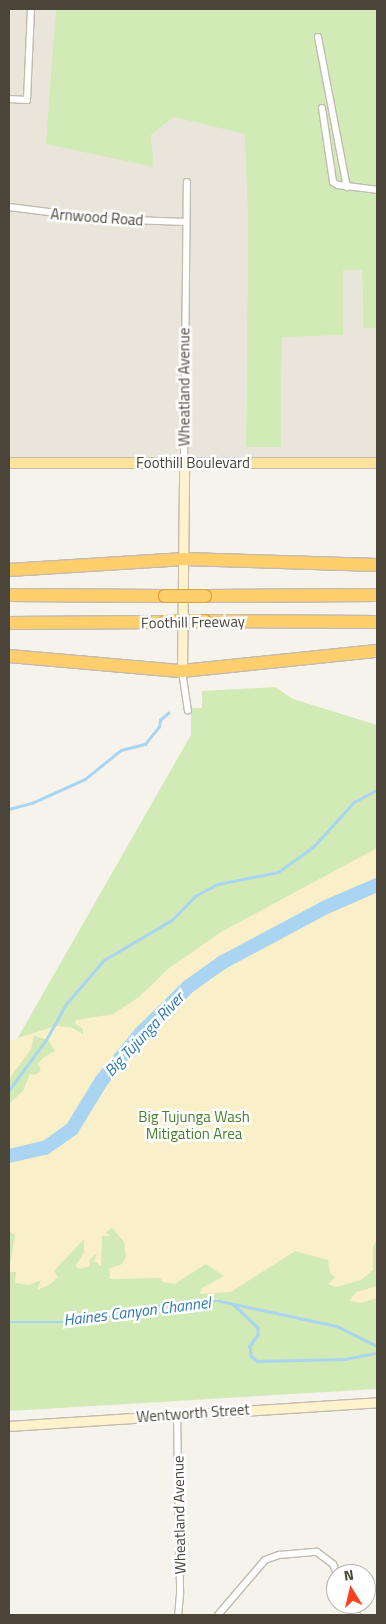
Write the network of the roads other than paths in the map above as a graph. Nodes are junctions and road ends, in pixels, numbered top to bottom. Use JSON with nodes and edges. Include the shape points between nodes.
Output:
{"nodes":[{"id":1,"x":31,"y":9,"type":"edge"},
{"id":2,"x":318,"y":37,"type":"dead end"},
{"id":3,"x":9,"y":99,"type":"edge"},
{"id":4,"x":322,"y":108,"type":"dead end"},
{"id":5,"x":186,"y":182,"type":"dead end"},
{"id":6,"x":347,"y":186,"type":"junction"},
{"id":7,"x":377,"y":190,"type":"edge"},
{"id":8,"x":9,"y":207,"type":"edge"},
{"id":9,"x":186,"y":222,"type":"junction"},
{"id":10,"x":9,"y":463,"type":"edge"},
{"id":11,"x":184,"y":463,"type":"junction"},
{"id":12,"x":377,"y":463,"type":"edge"},
{"id":13,"x":185,"y":559,"type":"junction"},
{"id":14,"x":377,"y":565,"type":"edge"},
{"id":15,"x":9,"y":570,"type":"edge"},
{"id":16,"x":9,"y":595,"type":"edge"},
{"id":17,"x":377,"y":595,"type":"edge"},
{"id":18,"x":377,"y":622,"type":"edge"},
{"id":19,"x":9,"y":623,"type":"edge"},
{"id":20,"x":377,"y":651,"type":"edge"},
{"id":21,"x":9,"y":656,"type":"edge"},
{"id":22,"x":182,"y":671,"type":"junction"},
{"id":23,"x":188,"y":711,"type":"dead end"},
{"id":24,"x":377,"y":1402,"type":"edge"},
{"id":25,"x":178,"y":1414,"type":"junction"},
{"id":26,"x":9,"y":1426,"type":"edge"},
{"id":27,"x":332,"y":1564,"type":"edge"},
{"id":28,"x":178,"y":1615,"type":"edge"},
{"id":29,"x":218,"y":1615,"type":"edge"}],
"edges":[{"from":1,"to":3,"type":"street","via":[[28,100]]},
{"from":2,"to":6,"type":"street"},
{"from":4,"to":6,"type":"street","via":[[333,182]]},
{"from":5,"to":9,"type":"street","name":"Wheatland Avenue"},
{"from":6,"to":7,"type":"street"},
{"from":8,"to":9,"type":"street","name":"Arnwood Road","via":[[104,219]]},
{"from":9,"to":11,"type":"street","name":"Wheatland Avenue"},
{"from":10,"to":11,"type":"main road","name":"Foothill Boulevard"},
{"from":11,"to":12,"type":"main road","name":"Foothill Boulevard"},
{"from":11,"to":13,"type":"main road","name":"Wheatland Avenue"},
{"from":13,"to":14,"type":"highway"},
{"from":13,"to":15,"type":"highway"},
{"from":13,"to":22,"type":"main road","name":"Wheatland Avenue"},
{"from":16,"to":17,"type":"highway","name":"Foothill Freeway","bridge":true},
{"from":18,"to":19,"type":"highway","name":"Foothill Freeway","bridge":true},
{"from":20,"to":22,"type":"highway"},
{"from":21,"to":22,"type":"highway"},
{"from":22,"to":23,"type":"street","name":"Wheatland Avenue"},
{"from":24,"to":25,"type":"main road","name":"Wentworth Street"},
{"from":25,"to":26,"type":"main road","name":"Wentworth Street"},
{"from":25,"to":28,"type":"street","name":"Wheatland Avenue"},
{"from":27,"to":29,"type":"street","via":[[317,1552],[265,1560]]}]}
